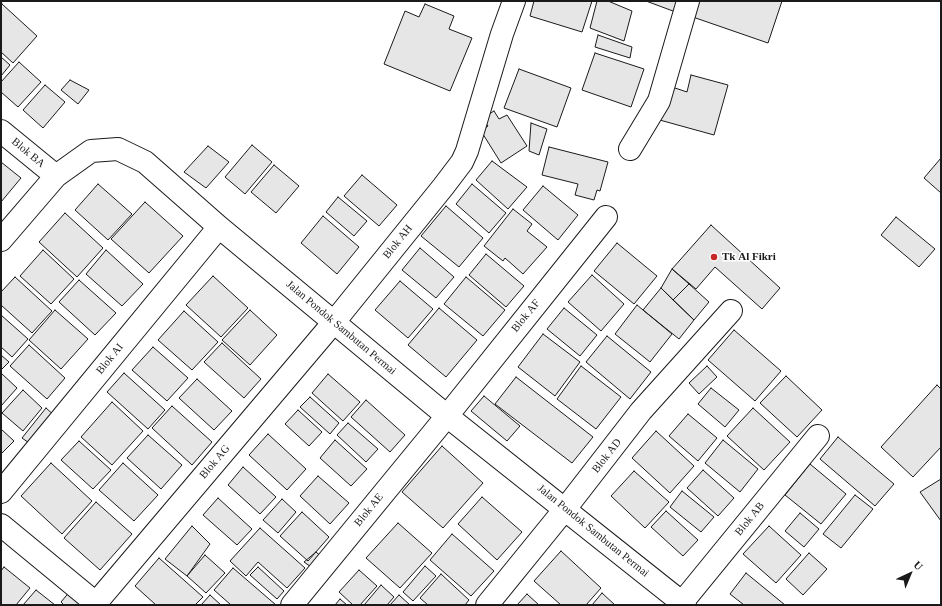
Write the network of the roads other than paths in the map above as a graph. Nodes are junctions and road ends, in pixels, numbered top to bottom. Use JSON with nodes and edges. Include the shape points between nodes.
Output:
{"nodes":[{"id":1,"x":514,"y":1,"type":"edge"},
{"id":2,"x":688,"y":1,"type":"edge"},
{"id":3,"x":1,"y":131,"type":"edge"},
{"id":4,"x":630,"y":148,"type":"dead end"},
{"id":5,"x":56,"y":176,"type":"junction"},
{"id":6,"x":606,"y":217,"type":"dead end"},
{"id":7,"x":219,"y":227,"type":"junction"},
{"id":8,"x":1,"y":240,"type":"edge"},
{"id":9,"x":731,"y":311,"type":"dead end"},
{"id":10,"x":334,"y":322,"type":"junction"},
{"id":11,"x":447,"y":416,"type":"junction"},
{"id":12,"x":818,"y":436,"type":"dead end"},
{"id":13,"x":1,"y":492,"type":"edge"},
{"id":14,"x":566,"y":509,"type":"junction"},
{"id":15,"x":1,"y":524,"type":"edge"},
{"id":16,"x":97,"y":604,"type":"edge"},
{"id":17,"x":682,"y":604,"type":"edge"},
{"id":18,"x":292,"y":605,"type":"edge"},
{"id":19,"x":487,"y":605,"type":"edge"}],
"edges":[{"from":1,"to":10,"type":"street","name":"Blok AH","via":[[464,156],[443,187]]},
{"from":2,"to":4,"type":"street","via":[[659,100]]},
{"from":3,"to":5,"type":"street","name":"Blok BA"},
{"from":5,"to":7,"type":"street","name":"Jalan Pondok Sambutan Permai","via":[[91,151],[118,149],[145,162]]},
{"from":5,"to":8,"type":"street","name":"Jalan Pondok Sambutan Permai"},
{"from":6,"to":11,"type":"street","name":"Blok AF"},
{"from":7,"to":10,"type":"street","name":"Jalan Pondok Sambutan Permai"},
{"from":7,"to":13,"type":"street","name":"Blok AI"},
{"from":9,"to":14,"type":"street","name":"Blok AD","via":[[641,411]]},
{"from":10,"to":11,"type":"street","name":"Jalan Pondok Sambutan Permai"},
{"from":10,"to":16,"type":"street","name":"Blok AG"},
{"from":11,"to":14,"type":"street","name":"Jalan Pondok Sambutan Permai"},
{"from":11,"to":18,"type":"street","name":"Blok AE"},
{"from":12,"to":17,"type":"street","name":"Blok AB"},
{"from":14,"to":17,"type":"street","name":"Jalan Pondok Sambutan Permai"},
{"from":14,"to":19,"type":"street","name":"Blok AD"},
{"from":15,"to":16,"type":"street"}]}
